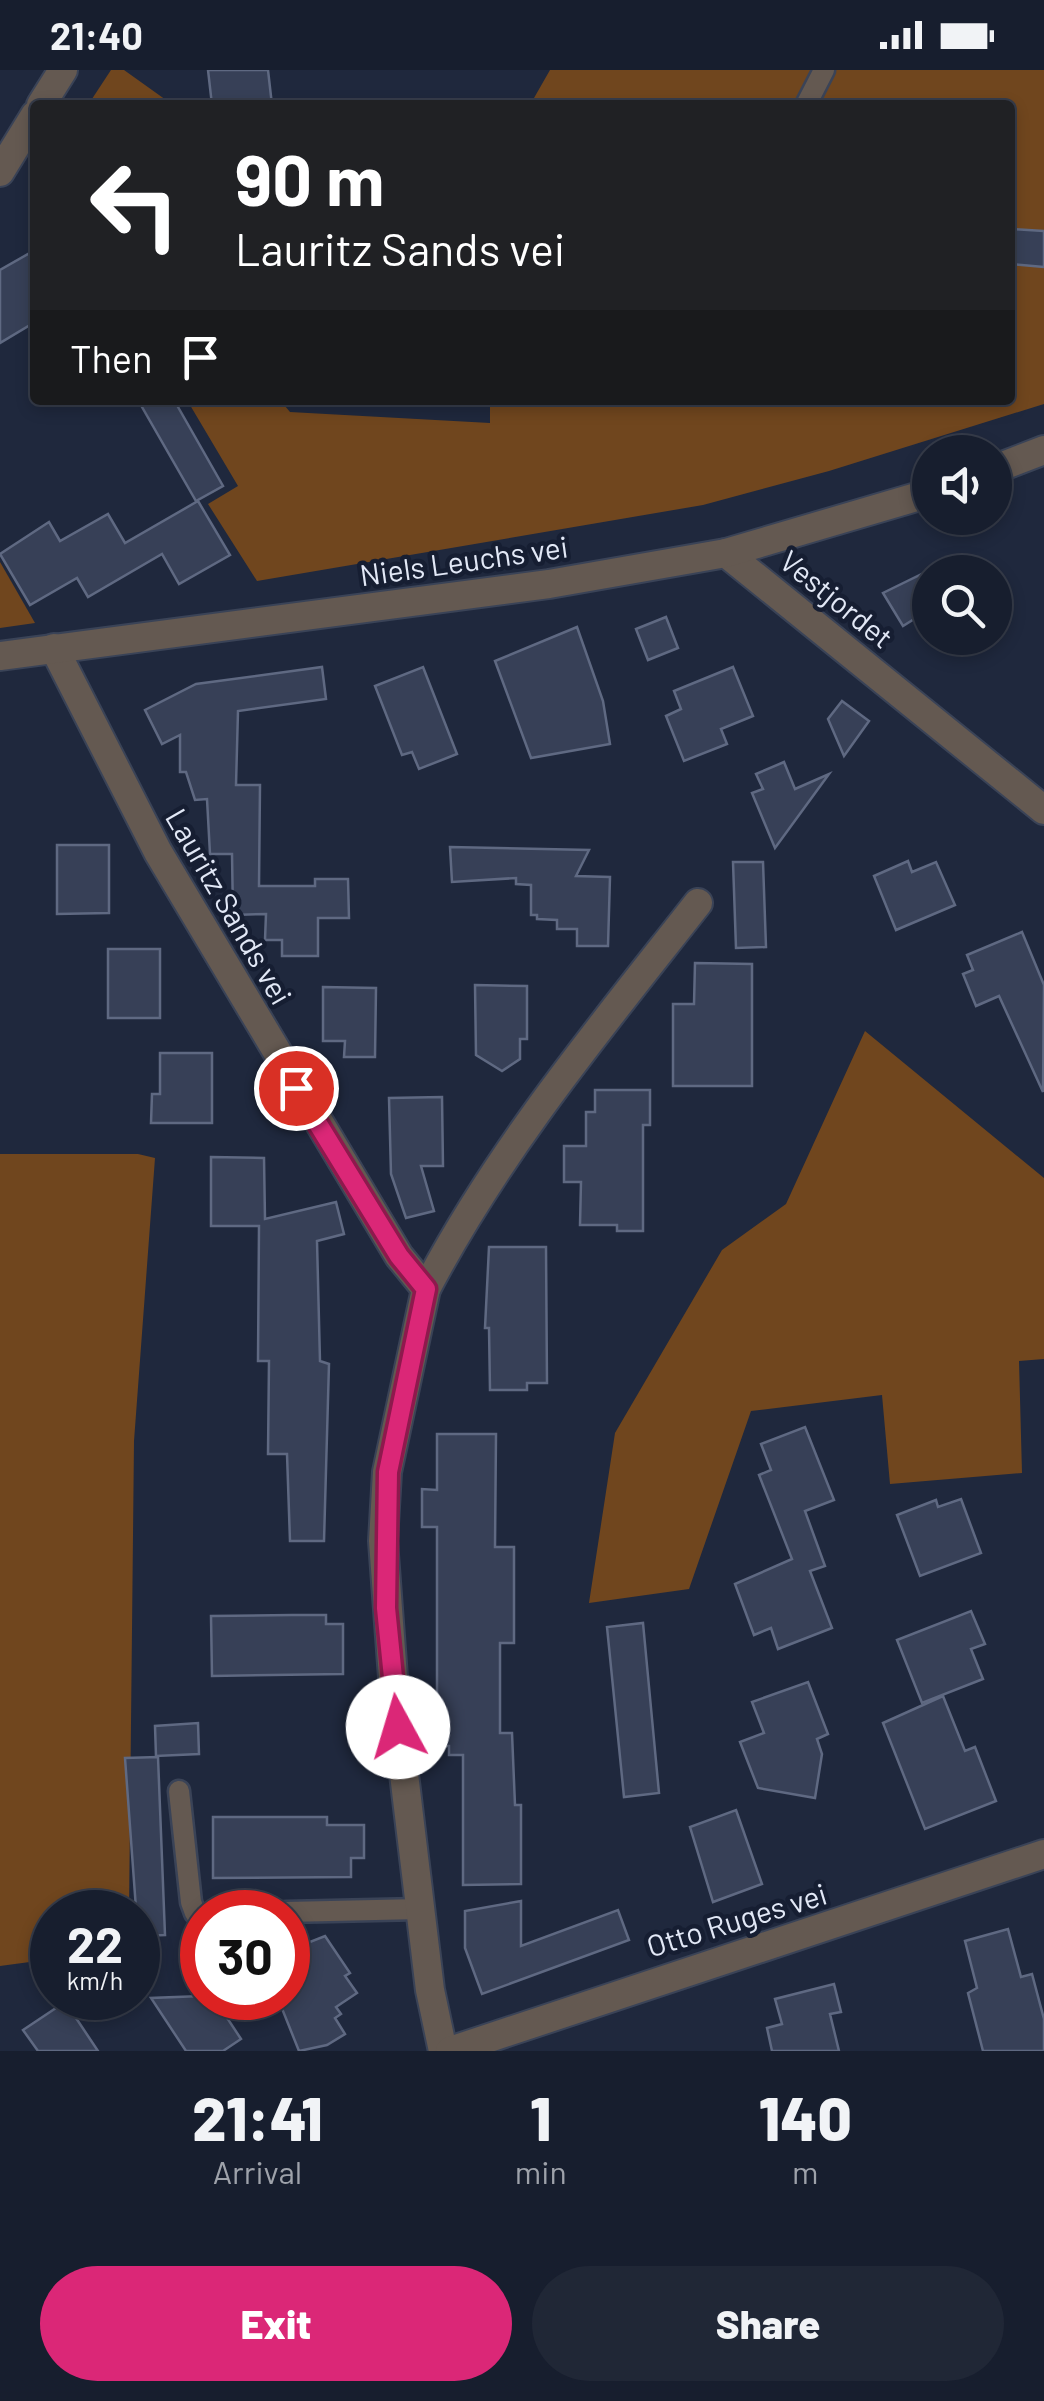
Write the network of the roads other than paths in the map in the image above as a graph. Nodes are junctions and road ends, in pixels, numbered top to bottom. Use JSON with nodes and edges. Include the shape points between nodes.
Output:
{"nodes":[{"id":1,"x":63,"y":70,"type":"edge"},
{"id":2,"x":824,"y":70,"type":"edge"},
{"id":3,"x":44,"y":100,"type":"edge"},
{"id":4,"x":809,"y":100,"type":"edge"},
{"id":5,"x":30,"y":123,"type":"edge"},
{"id":6,"x":0,"y":172,"type":"edge"},
{"id":7,"x":1044,"y":450,"type":"edge"},
{"id":8,"x":1012,"y":462,"type":"edge"},
{"id":9,"x":912,"y":498,"type":"edge"},
{"id":10,"x":726,"y":553,"type":"junction"},
{"id":11,"x":54,"y":648,"type":"junction"},
{"id":12,"x":0,"y":656,"type":"edge"},
{"id":13,"x":1044,"y":810,"type":"edge"},
{"id":14,"x":698,"y":903,"type":"dead end"},
{"id":15,"x":426,"y":1289,"type":"junction"},
{"id":16,"x":179,"y":1790,"type":"dead end"},
{"id":17,"x":1044,"y":1854,"type":"edge"},
{"id":18,"x":190,"y":1890,"type":"edge"},
{"id":19,"x":420,"y":1908,"type":"junction"},
{"id":20,"x":310,"y":1911,"type":"edge"},
{"id":21,"x":446,"y":2051,"type":"edge"}],
"edges":[{"from":1,"to":3,"type":"street"},
{"from":2,"to":4,"type":"lane"},
{"from":5,"to":6,"type":"street"},
{"from":7,"to":8,"type":"street"},
{"from":9,"to":10,"type":"street","name":"Niels Leuchs vei"},
{"from":10,"to":11,"type":"street","name":"Niels Leuchs vei","via":[[549,584]]},
{"from":10,"to":13,"type":"street","name":"Vestjordet"},
{"from":11,"to":12,"type":"street","name":"Niels Leuchs vei"},
{"from":11,"to":15,"type":"street","name":"Lauritz Sands vei","via":[[158,852],[378,1223]]},
{"from":14,"to":15,"type":"street","via":[[508,1148]]},
{"from":15,"to":19,"type":"street","via":[[388,1472],[383,1541]]},
{"from":16,"to":18,"type":"lane"},
{"from":17,"to":21,"type":"street","name":"Otto Ruges vei"},
{"from":19,"to":20,"type":"lane"},
{"from":19,"to":21,"type":"street"}]}
